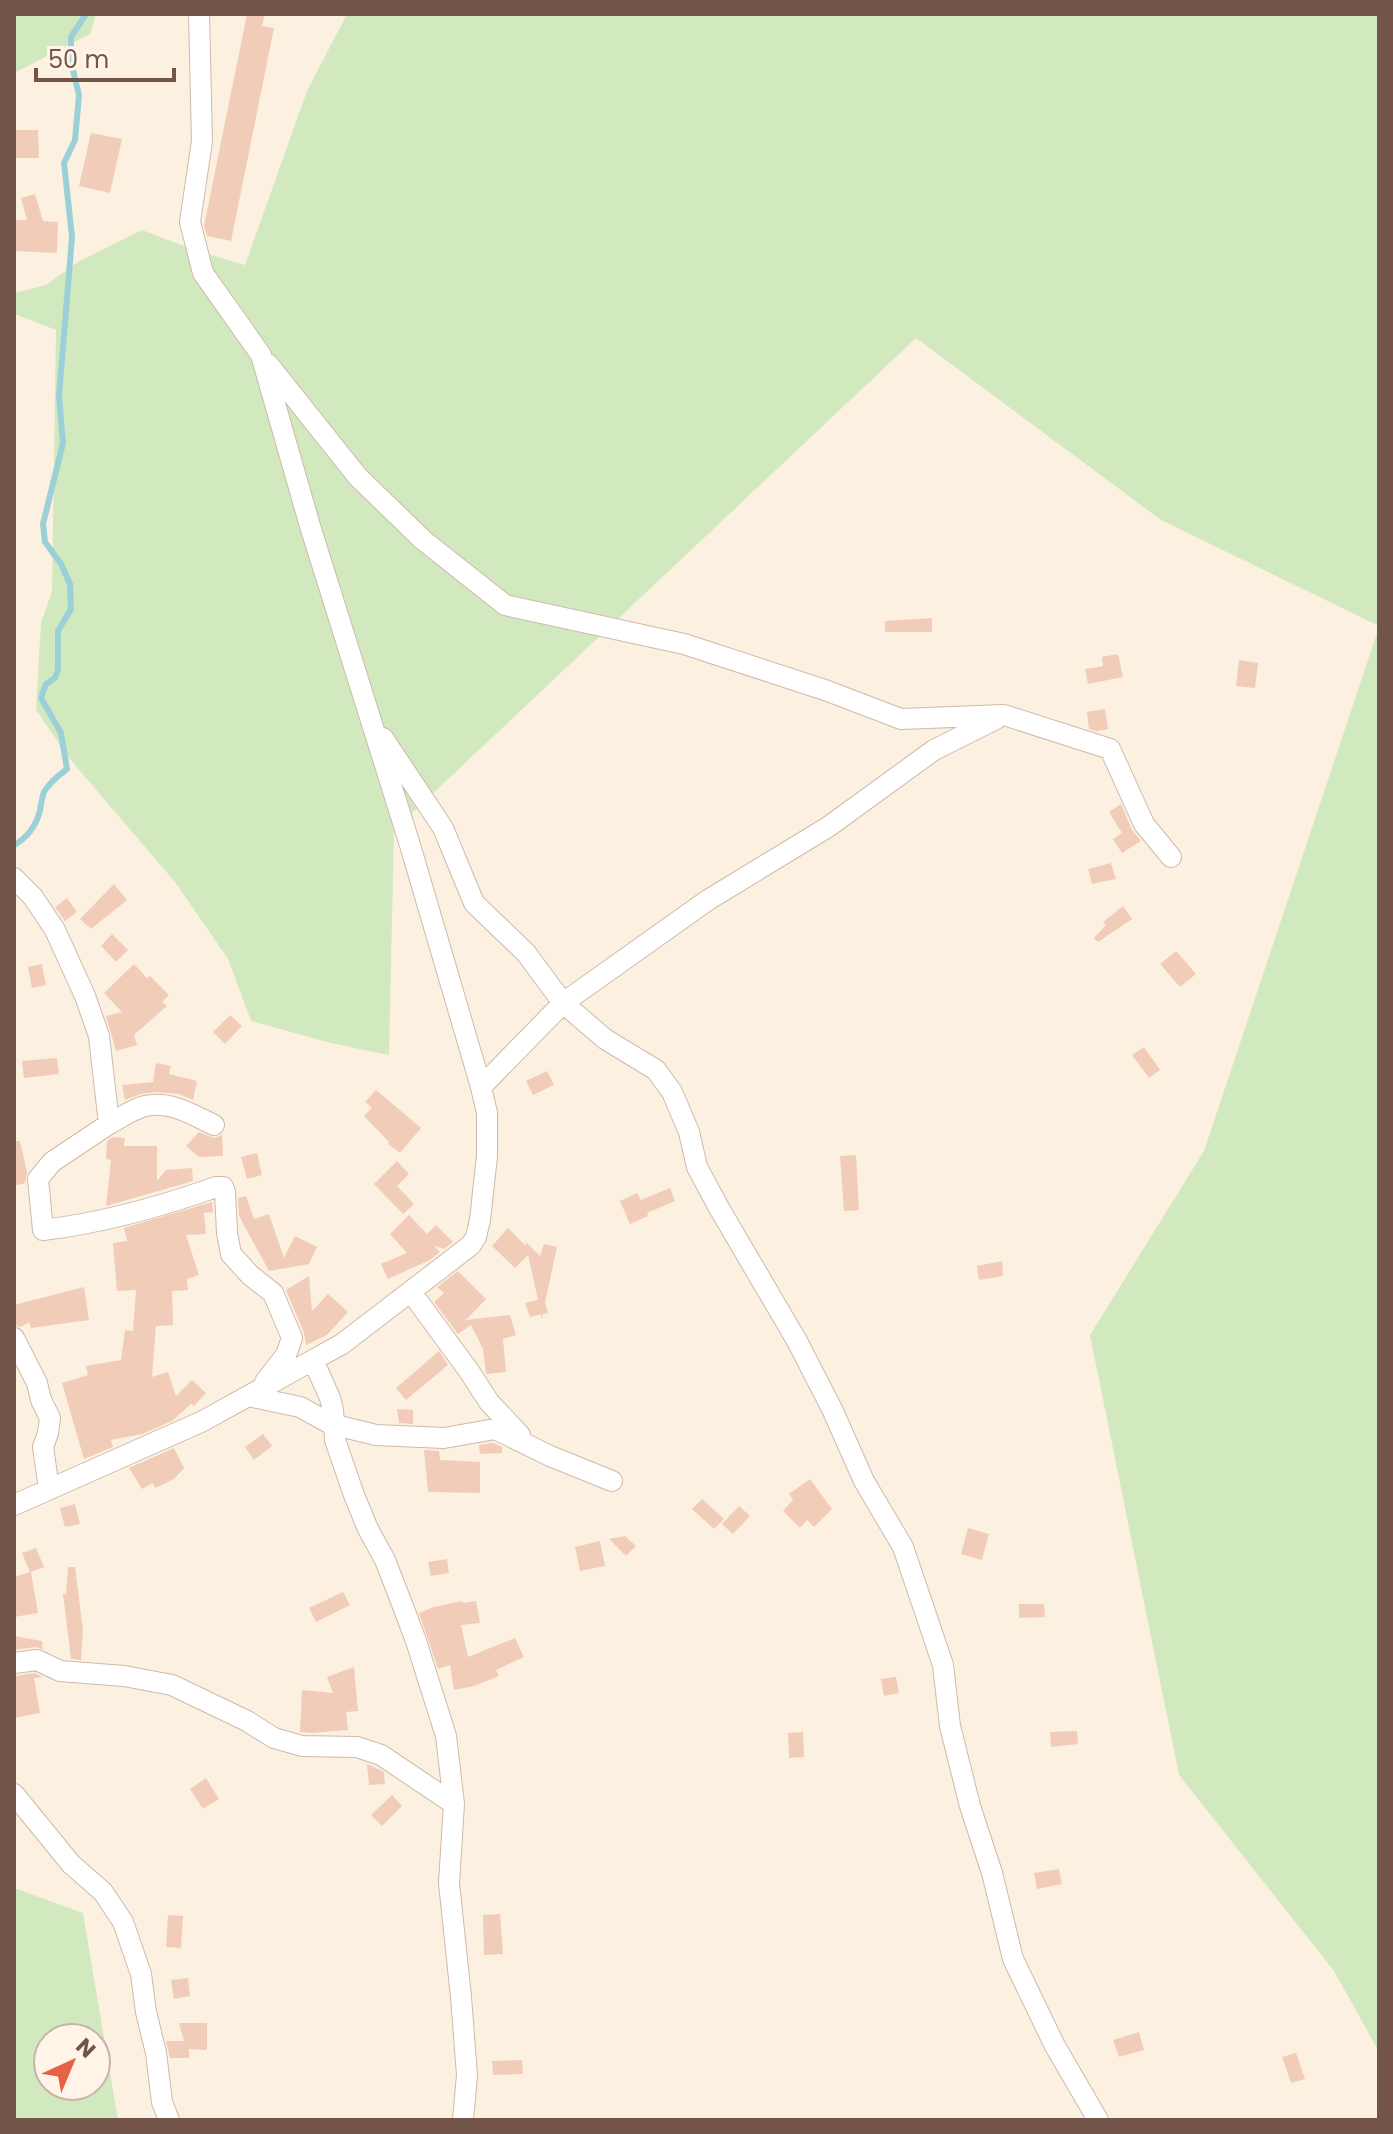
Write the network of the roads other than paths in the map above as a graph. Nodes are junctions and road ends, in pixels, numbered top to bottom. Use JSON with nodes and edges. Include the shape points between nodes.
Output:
{"nodes":[{"id":1,"x":199,"y":14,"type":"edge"},
{"id":2,"x":261,"y":355,"type":"junction"},
{"id":3,"x":1004,"y":715,"type":"junction"},
{"id":4,"x":370,"y":718,"type":"junction"},
{"id":5,"x":1171,"y":857,"type":"dead end"},
{"id":6,"x":14,"y":878,"type":"edge"},
{"id":7,"x":563,"y":1003,"type":"junction"},
{"id":8,"x":481,"y":1087,"type":"junction"},
{"id":9,"x":109,"y":1124,"type":"junction"},
{"id":10,"x":214,"y":1125,"type":"dead end"},
{"id":11,"x":411,"y":1292,"type":"junction"},
{"id":12,"x":14,"y":1338,"type":"edge"},
{"id":13,"x":313,"y":1360,"type":"junction"},
{"id":14,"x":248,"y":1396,"type":"junction"},
{"id":15,"x":334,"y":1425,"type":"junction"},
{"id":16,"x":550,"y":1456,"type":"junction"},
{"id":17,"x":612,"y":1481,"type":"dead end"},
{"id":18,"x":49,"y":1489,"type":"junction"},
{"id":19,"x":14,"y":1505,"type":"edge"},
{"id":20,"x":14,"y":1663,"type":"edge"},
{"id":21,"x":14,"y":1794,"type":"edge"},
{"id":22,"x":454,"y":1804,"type":"junction"},
{"id":23,"x":169,"y":2120,"type":"edge"},
{"id":24,"x":463,"y":2120,"type":"edge"},
{"id":25,"x":1098,"y":2120,"type":"edge"}],
"edges":[{"from":1,"to":2,"type":"street","via":[[202,141],[190,222],[203,273]]},
{"from":2,"to":3,"type":"street","via":[[358,477],[423,540],[505,605],[684,644],[901,719]]},
{"from":2,"to":4,"type":"street"},
{"from":3,"to":5,"type":"street","via":[[1110,749],[1144,824]]},
{"from":3,"to":7,"type":"street","via":[[934,750]]},
{"from":4,"to":7,"type":"street","via":[[443,828],[474,903],[526,953]]},
{"from":4,"to":8,"type":"street"},
{"from":6,"to":9,"type":"street","via":[[55,930],[85,996],[99,1036]]},
{"from":7,"to":8,"type":"street"},
{"from":7,"to":25,"type":"street","via":[[605,1039],[656,1070],[672,1092],[697,1167],[797,1341],[864,1481],[903,1547],[943,1665],[950,1726],[1013,1959]]},
{"from":8,"to":11,"type":"street","via":[[489,1129],[476,1237]]},
{"from":9,"to":10,"type":"street","via":[[143,1106],[161,1105]]},
{"from":9,"to":14,"type":"street","via":[[52,1162],[38,1179],[43,1230],[223,1187],[231,1254],[273,1293],[292,1338],[269,1379]]},
{"from":11,"to":13,"type":"street"},
{"from":11,"to":16,"type":"street","via":[[489,1402],[517,1433]]},
{"from":12,"to":18,"type":"street","via":[[50,1418],[43,1447]]},
{"from":13,"to":14,"type":"street"},
{"from":13,"to":15,"type":"street","via":[[330,1398]]},
{"from":14,"to":15,"type":"street","via":[[300,1407]]},
{"from":14,"to":18,"type":"street"},
{"from":15,"to":16,"type":"street","via":[[400,1437],[444,1438],[495,1429]]},
{"from":15,"to":22,"type":"street","via":[[354,1495],[385,1560],[424,1666],[446,1736]]},
{"from":16,"to":17,"type":"street"},
{"from":18,"to":19,"type":"street"},
{"from":20,"to":22,"type":"street","via":[[37,1660],[60,1671],[172,1685],[274,1738],[302,1746],[357,1747],[381,1755]]},
{"from":21,"to":23,"type":"street","via":[[71,1864],[103,1892],[123,1922],[141,1974]]},
{"from":22,"to":24,"type":"street","via":[[449,1883],[467,2075]]}]}
